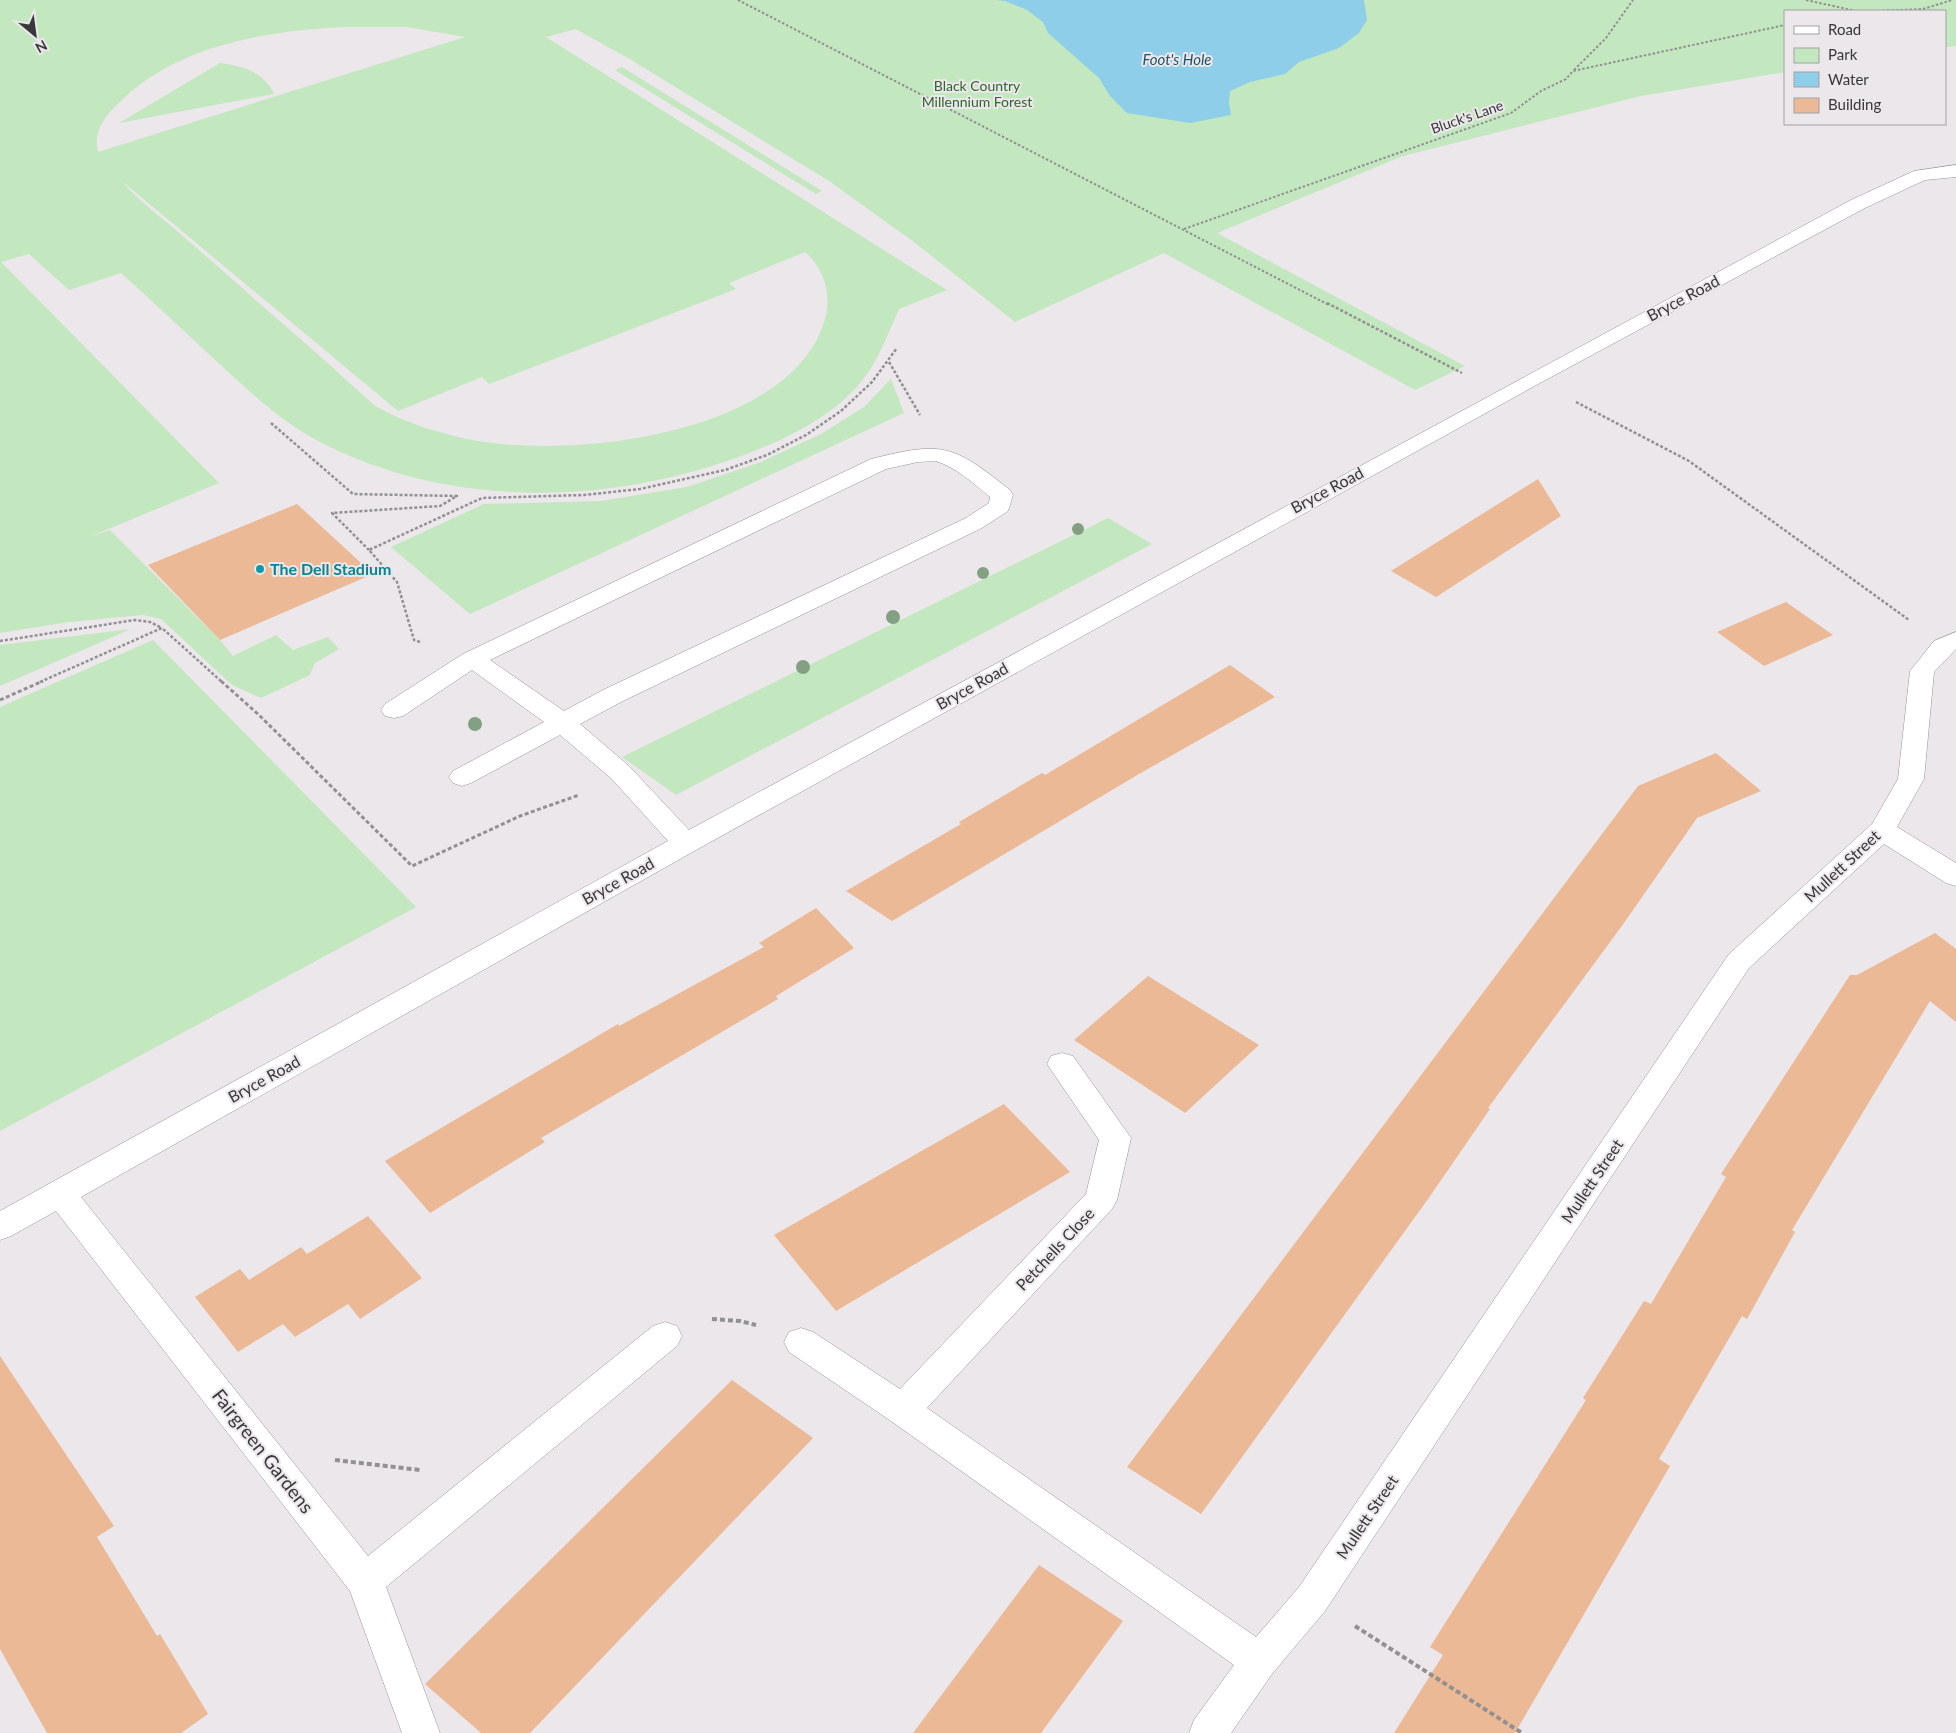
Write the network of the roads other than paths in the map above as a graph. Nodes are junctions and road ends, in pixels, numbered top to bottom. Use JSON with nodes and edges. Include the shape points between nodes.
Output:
{"nodes":[{"id":1,"x":1956,"y":171,"type":"edge"},
{"id":2,"x":1950,"y":643,"type":"edge"},
{"id":3,"x":472,"y":659,"type":"junction"},
{"id":4,"x":394,"y":710,"type":"dead end"},
{"id":5,"x":562,"y":722,"type":"junction"},
{"id":6,"x":462,"y":777,"type":"dead end"},
{"id":7,"x":1882,"y":830,"type":"junction"},
{"id":8,"x":686,"y":843,"type":"junction"},
{"id":9,"x":1956,"y":876,"type":"edge"},
{"id":10,"x":1062,"y":1064,"type":"dead end"},
{"id":11,"x":60,"y":1193,"type":"junction"},
{"id":12,"x":0,"y":1227,"type":"edge"},
{"id":13,"x":665,"y":1336,"type":"road end"},
{"id":14,"x":800,"y":1342,"type":"road end"},
{"id":15,"x":903,"y":1410,"type":"junction"},
{"id":16,"x":365,"y":1581,"type":"junction"},
{"id":17,"x":1259,"y":1661,"type":"junction"},
{"id":18,"x":422,"y":1733,"type":"edge"},
{"id":19,"x":1208,"y":1733,"type":"edge"}],
"edges":[{"from":1,"to":8,"type":"street","name":"Bryce Road","via":[[1921,175],[1858,204]]},
{"from":2,"to":7,"type":"street","name":"Mullett Street","via":[[1922,671],[1911,779]]},
{"from":3,"to":4,"type":"street"},
{"from":3,"to":5,"type":"street"},
{"from":3,"to":5,"type":"street","via":[[879,464],[939,454],[970,469],[1002,496],[1000,506],[974,523]]},
{"from":5,"to":6,"type":"street"},
{"from":5,"to":8,"type":"street","via":[[618,771]]},
{"from":7,"to":9,"type":"street"},
{"from":7,"to":17,"type":"street","name":"Mullett Street","via":[[1739,961],[1312,1599]]},
{"from":8,"to":11,"type":"street","name":"Bryce Road"},
{"from":10,"to":15,"type":"street","name":"Petchells Close","via":[[1115,1138],[1101,1200]]},
{"from":11,"to":12,"type":"street","name":"Bryce Road"},
{"from":11,"to":16,"type":"street","name":"Fairgreen Gardens"},
{"from":13,"to":16,"type":"street"},
{"from":14,"to":15,"type":"street"},
{"from":15,"to":17,"type":"street"},
{"from":16,"to":18,"type":"street","name":"Fairgreen Gardens"},
{"from":17,"to":19,"type":"street","name":"Mullett Street"}]}
